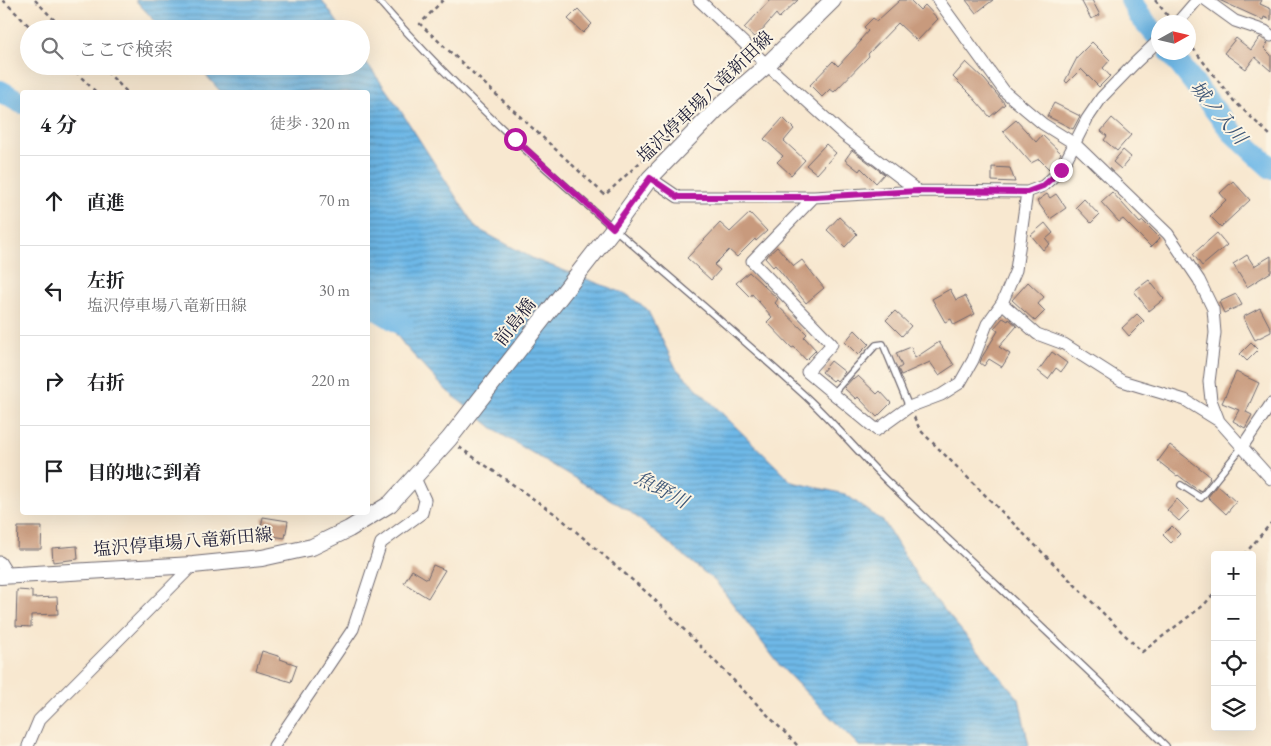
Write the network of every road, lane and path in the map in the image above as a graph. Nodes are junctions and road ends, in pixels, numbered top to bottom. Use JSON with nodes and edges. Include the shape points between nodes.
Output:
{"nodes":[{"id":1,"x":3,"y":0,"type":"edge"},
{"id":2,"x":35,"y":0,"type":"edge"},
{"id":3,"x":378,"y":0,"type":"edge"},
{"id":4,"x":443,"y":0,"type":"edge"},
{"id":5,"x":699,"y":0,"type":"edge"},
{"id":6,"x":833,"y":0,"type":"edge"},
{"id":7,"x":938,"y":0,"type":"edge"},
{"id":8,"x":1155,"y":0,"type":"edge"},
{"id":9,"x":1197,"y":0,"type":"edge"},
{"id":10,"x":1206,"y":0,"type":"edge"},
{"id":11,"x":1168,"y":15,"type":"edge"},
{"id":12,"x":1184,"y":15,"type":"edge"},
{"id":13,"x":23,"y":20,"type":"edge"},
{"id":14,"x":54,"y":20,"type":"edge"},
{"id":15,"x":1271,"y":36,"type":"edge"},
{"id":16,"x":1151,"y":48,"type":"edge"},
{"id":17,"x":1196,"y":52,"type":"edge"},
{"id":18,"x":767,"y":65,"type":"junction"},
{"id":19,"x":79,"y":75,"type":"edge"},
{"id":20,"x":110,"y":75,"type":"edge"},
{"id":21,"x":94,"y":90,"type":"edge"},
{"id":22,"x":125,"y":90,"type":"edge"},
{"id":23,"x":684,"y":121,"type":"dead end"},
{"id":24,"x":1271,"y":136,"type":"edge"},
{"id":25,"x":1075,"y":144,"type":"junction"},
{"id":26,"x":650,"y":178,"type":"junction"},
{"id":27,"x":918,"y":191,"type":"junction"},
{"id":28,"x":1027,"y":192,"type":"junction"},
{"id":29,"x":814,"y":197,"type":"junction"},
{"id":30,"x":613,"y":228,"type":"junction"},
{"id":31,"x":1002,"y":303,"type":"junction"},
{"id":32,"x":833,"y":393,"type":"junction"},
{"id":33,"x":1271,"y":404,"type":"edge"},
{"id":34,"x":909,"y":407,"type":"junction"},
{"id":35,"x":1219,"y":420,"type":"junction"},
{"id":36,"x":449,"y":439,"type":"junction"},
{"id":37,"x":1242,"y":447,"type":"junction"},
{"id":38,"x":415,"y":478,"type":"junction"},
{"id":39,"x":1271,"y":479,"type":"edge"},
{"id":40,"x":1181,"y":485,"type":"dead end"},
{"id":41,"x":1271,"y":523,"type":"edge"},
{"id":42,"x":1247,"y":551,"type":"edge"},
{"id":43,"x":193,"y":565,"type":"junction"},
{"id":44,"x":2,"y":571,"type":"edge"},
{"id":45,"x":1212,"y":596,"type":"edge"},
{"id":46,"x":28,"y":746,"type":"edge"},
{"id":47,"x":274,"y":746,"type":"edge"},
{"id":48,"x":798,"y":746,"type":"edge"},
{"id":49,"x":1166,"y":746,"type":"edge"}],
"edges":[{"from":1,"to":13,"type":"path"},
{"from":2,"to":14,"type":"path"},
{"from":3,"to":30,"type":"lane","via":[[461,89]]},
{"from":4,"to":23,"type":"path","via":[[420,24],[605,195]]},
{"from":5,"to":18,"type":"street"},
{"from":6,"to":18,"type":"main road","name":"塩沢停車場八竜新田線"},
{"from":7,"to":25,"type":"street","via":[[1005,92],[1043,124]]},
{"from":8,"to":11,"type":"path"},
{"from":9,"to":12,"type":"street"},
{"from":10,"to":15,"type":"street","via":[[1235,21]]},
{"from":16,"to":25,"type":"street","via":[[1102,97]]},
{"from":17,"to":24,"type":"path","via":[[1234,100]]},
{"from":18,"to":26,"type":"main road","name":"塩沢停車場八竜新田線","via":[[722,104]]},
{"from":18,"to":27,"type":"street","via":[[843,134]]},
{"from":19,"to":21,"type":"path"},
{"from":20,"to":22,"type":"path"},
{"from":25,"to":28,"type":"street","via":[[1061,170],[1043,186]]},
{"from":25,"to":35,"type":"street","via":[[1168,234],[1213,309],[1215,333],[1209,382],[1211,400]]},
{"from":26,"to":29,"type":"street","via":[[678,197]]},
{"from":26,"to":30,"type":"main road","name":"塩沢停車場八竜新田線"},
{"from":27,"to":28,"type":"street"},
{"from":27,"to":29,"type":"street"},
{"from":28,"to":31,"type":"street","via":[[1016,270]]},
{"from":29,"to":32,"type":"street","via":[[752,261],[832,344],[807,372]]},
{"from":30,"to":36,"type":"main road","name":"前島橋"},
{"from":30,"to":49,"type":"lane","via":[[804,395],[887,481]]},
{"from":31,"to":34,"type":"street","via":[[987,324],[960,383],[941,396]]},
{"from":31,"to":35,"type":"street","via":[[1037,334],[1064,344],[1122,381],[1184,400]]},
{"from":32,"to":34,"type":"street","via":[[877,430]]},
{"from":32,"to":34,"type":"lane","via":[[876,345],[883,344]]},
{"from":33,"to":37,"type":"street"},
{"from":34,"to":45,"type":"path","via":[[920,430],[1142,652]]},
{"from":35,"to":37,"type":"street"},
{"from":36,"to":38,"type":"main road","name":"塩沢停車場八竜新田線"},
{"from":36,"to":48,"type":"path","via":[[558,516],[652,598]]},
{"from":37,"to":39,"type":"street"},
{"from":37,"to":40,"type":"lane","via":[[1201,498]]},
{"from":38,"to":43,"type":"main road","name":"塩沢停車場八竜新田線","via":[[390,504],[312,547],[262,558]]},
{"from":38,"to":47,"type":"street","via":[[426,500],[422,513],[381,543],[353,629]]},
{"from":41,"to":42,"type":"path"},
{"from":43,"to":44,"type":"main road","name":"塩沢停車場八竜新田線"},
{"from":43,"to":46,"type":"street","via":[[39,720]]}]}
